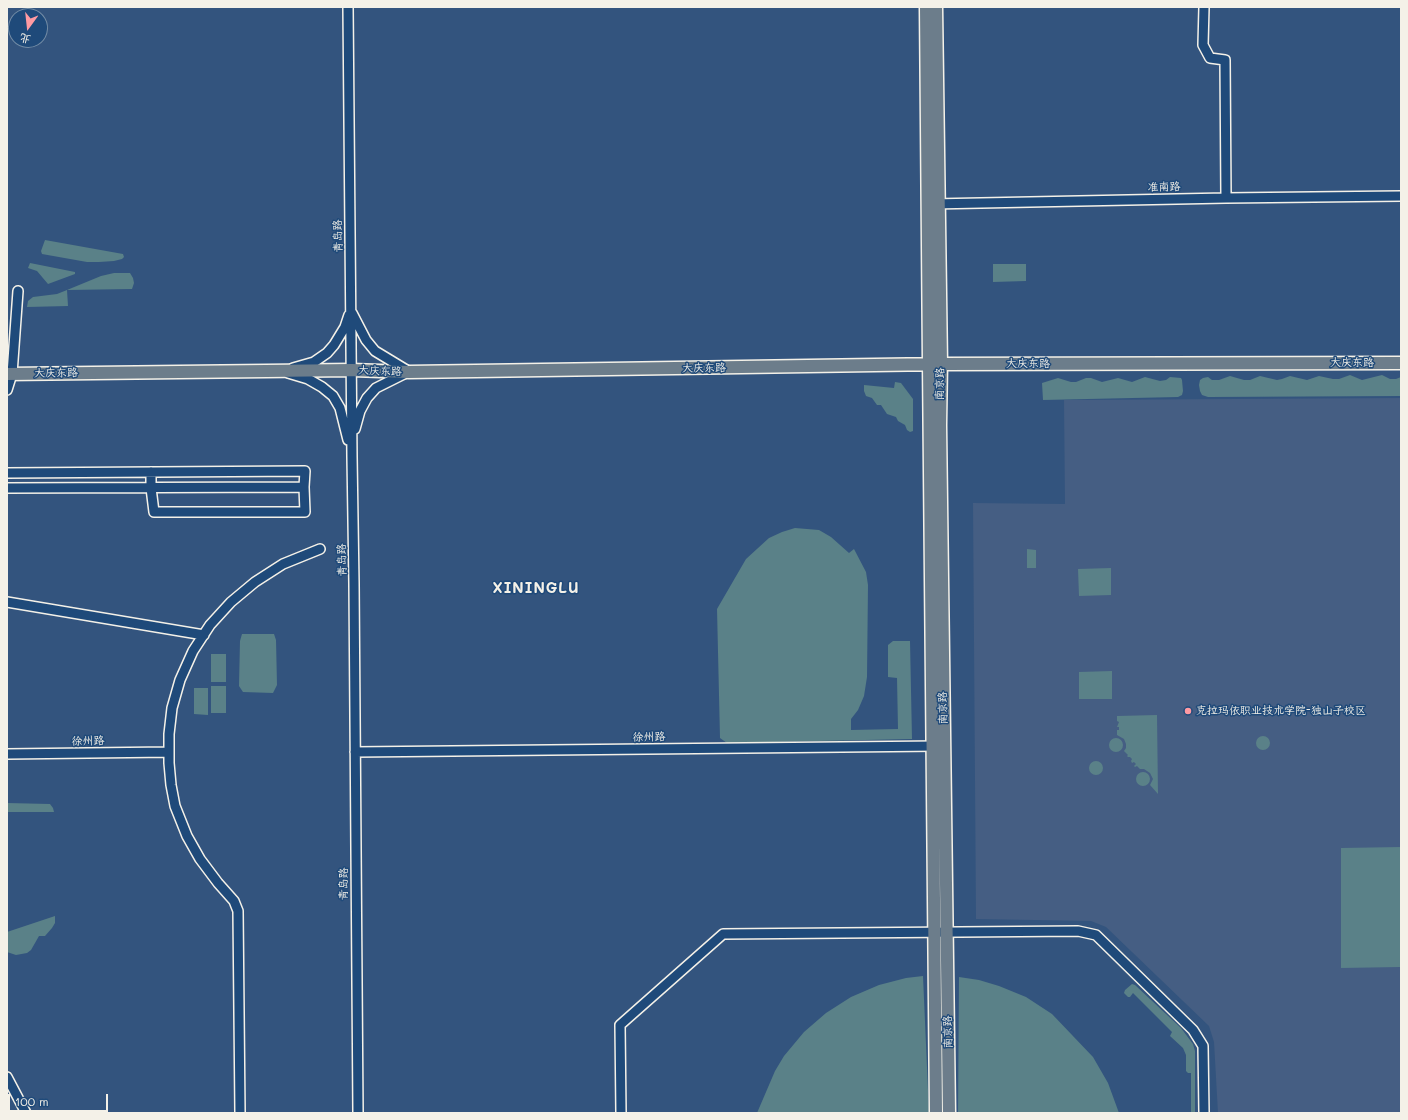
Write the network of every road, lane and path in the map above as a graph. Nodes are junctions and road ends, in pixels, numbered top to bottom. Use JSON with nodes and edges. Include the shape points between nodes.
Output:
{"nodes":[{"id":1,"x":348,"y":7,"type":"edge"},
{"id":2,"x":926,"y":7,"type":"edge"},
{"id":3,"x":936,"y":7,"type":"edge"},
{"id":4,"x":1204,"y":7,"type":"edge"},
{"id":5,"x":1401,"y":196,"type":"edge"},
{"id":6,"x":1226,"y":198,"type":"junction"},
{"id":7,"x":933,"y":204,"type":"junction"},
{"id":8,"x":18,"y":291,"type":"dead end"},
{"id":9,"x":351,"y":310,"type":"junction"},
{"id":10,"x":933,"y":361,"type":"junction"},
{"id":11,"x":1401,"y":363,"type":"edge"},
{"id":12,"x":352,"y":370,"type":"junction"},
{"id":13,"x":284,"y":371,"type":"junction"},
{"id":14,"x":409,"y":372,"type":"junction"},
{"id":15,"x":9,"y":374,"type":"edge"},
{"id":16,"x":7,"y":390,"type":"edge"},
{"id":17,"x":352,"y":456,"type":"junction"},
{"id":18,"x":151,"y":472,"type":"junction"},
{"id":19,"x":234,"y":472,"type":"junction"},
{"id":20,"x":7,"y":473,"type":"edge"},
{"id":21,"x":50,"y":473,"type":"junction"},
{"id":22,"x":304,"y":487,"type":"junction"},
{"id":23,"x":7,"y":488,"type":"edge"},
{"id":24,"x":50,"y":488,"type":"junction"},
{"id":25,"x":151,"y":488,"type":"junction"},
{"id":26,"x":235,"y":488,"type":"junction"},
{"id":27,"x":320,"y":549,"type":"dead end"},
{"id":28,"x":7,"y":602,"type":"edge"},
{"id":29,"x":204,"y":634,"type":"junction"},
{"id":30,"x":938,"y":746,"type":"junction"},
{"id":31,"x":169,"y":752,"type":"junction"},
{"id":32,"x":355,"y":752,"type":"junction"},
{"id":33,"x":7,"y":754,"type":"edge"},
{"id":34,"x":941,"y":933,"type":"junction"},
{"id":35,"x":7,"y":1077,"type":"edge"},
{"id":36,"x":26,"y":1113,"type":"edge"},
{"id":37,"x":240,"y":1113,"type":"edge"},
{"id":38,"x":358,"y":1113,"type":"edge"},
{"id":39,"x":621,"y":1113,"type":"edge"},
{"id":40,"x":936,"y":1113,"type":"edge"},
{"id":41,"x":949,"y":1113,"type":"edge"},
{"id":42,"x":1204,"y":1113,"type":"edge"}],
"edges":[{"from":1,"to":9,"type":"street","name":"青岛路"},
{"from":2,"to":7,"type":"main road"},
{"from":3,"to":7,"type":"main road"},
{"from":4,"to":6,"type":"street","via":[[1204,45],[1210,58],[1224,60]]},
{"from":5,"to":6,"type":"street","name":"准南路"},
{"from":6,"to":7,"type":"street","name":"准南路"},
{"from":7,"to":10,"type":"main road"},
{"from":7,"to":10,"type":"main road","name":"南京路","via":[[939,304]]},
{"from":8,"to":15,"type":"street"},
{"from":9,"to":12,"type":"street","name":"青岛路"},
{"from":9,"to":13,"type":"street","via":[[345,327],[327,353],[314,362]]},
{"from":9,"to":14,"type":"street","via":[[366,340],[375,351]]},
{"from":10,"to":11,"type":"main road","name":"大庆东路"},
{"from":10,"to":14,"type":"main road","name":"大庆东路"},
{"from":10,"to":30,"type":"main road","name":"南京路","via":[[940,425]]},
{"from":12,"to":13,"type":"main road","name":"大庆东路"},
{"from":12,"to":14,"type":"main road","name":"大庆东路"},
{"from":12,"to":17,"type":"street","name":"青岛路"},
{"from":13,"to":15,"type":"main road","name":"大庆东路"},
{"from":13,"to":17,"type":"street","via":[[322,386],[333,396],[340,408]]},
{"from":14,"to":17,"type":"street","via":[[376,388],[367,398],[355,427]]},
{"from":15,"to":16,"type":"street"},
{"from":17,"to":32,"type":"street","name":"青岛路"},
{"from":18,"to":19,"type":"street"},
{"from":18,"to":21,"type":"street"},
{"from":18,"to":25,"type":"street"},
{"from":19,"to":22,"type":"street","via":[[304,471]]},
{"from":19,"to":26,"type":"street"},
{"from":20,"to":21,"type":"street"},
{"from":21,"to":24,"type":"street"},
{"from":22,"to":25,"type":"street","via":[[305,512],[154,512]]},
{"from":22,"to":26,"type":"street"},
{"from":23,"to":24,"type":"street"},
{"from":24,"to":25,"type":"street"},
{"from":25,"to":26,"type":"street"},
{"from":27,"to":29,"type":"street","via":[[283,564],[255,582],[231,602]]},
{"from":28,"to":29,"type":"street"},
{"from":29,"to":31,"type":"street","via":[[180,680],[172,708]]},
{"from":30,"to":32,"type":"street","name":"徐州路"},
{"from":30,"to":34,"type":"main road","name":"南京路"},
{"from":31,"to":33,"type":"street","name":"徐州路"},
{"from":31,"to":37,"type":"street","via":[[171,785],[187,836],[200,859],[234,901],[238,912]]},
{"from":32,"to":38,"type":"street","name":"青岛路"},
{"from":34,"to":39,"type":"street","via":[[723,934],[620,1025]]},
{"from":34,"to":40,"type":"main road","name":"南京路"},
{"from":34,"to":41,"type":"main road","name":"南京路"},
{"from":34,"to":42,"type":"street","via":[[1078,931],[1096,935],[1193,1030],[1203,1046]]},
{"from":35,"to":36,"type":"street"}]}
